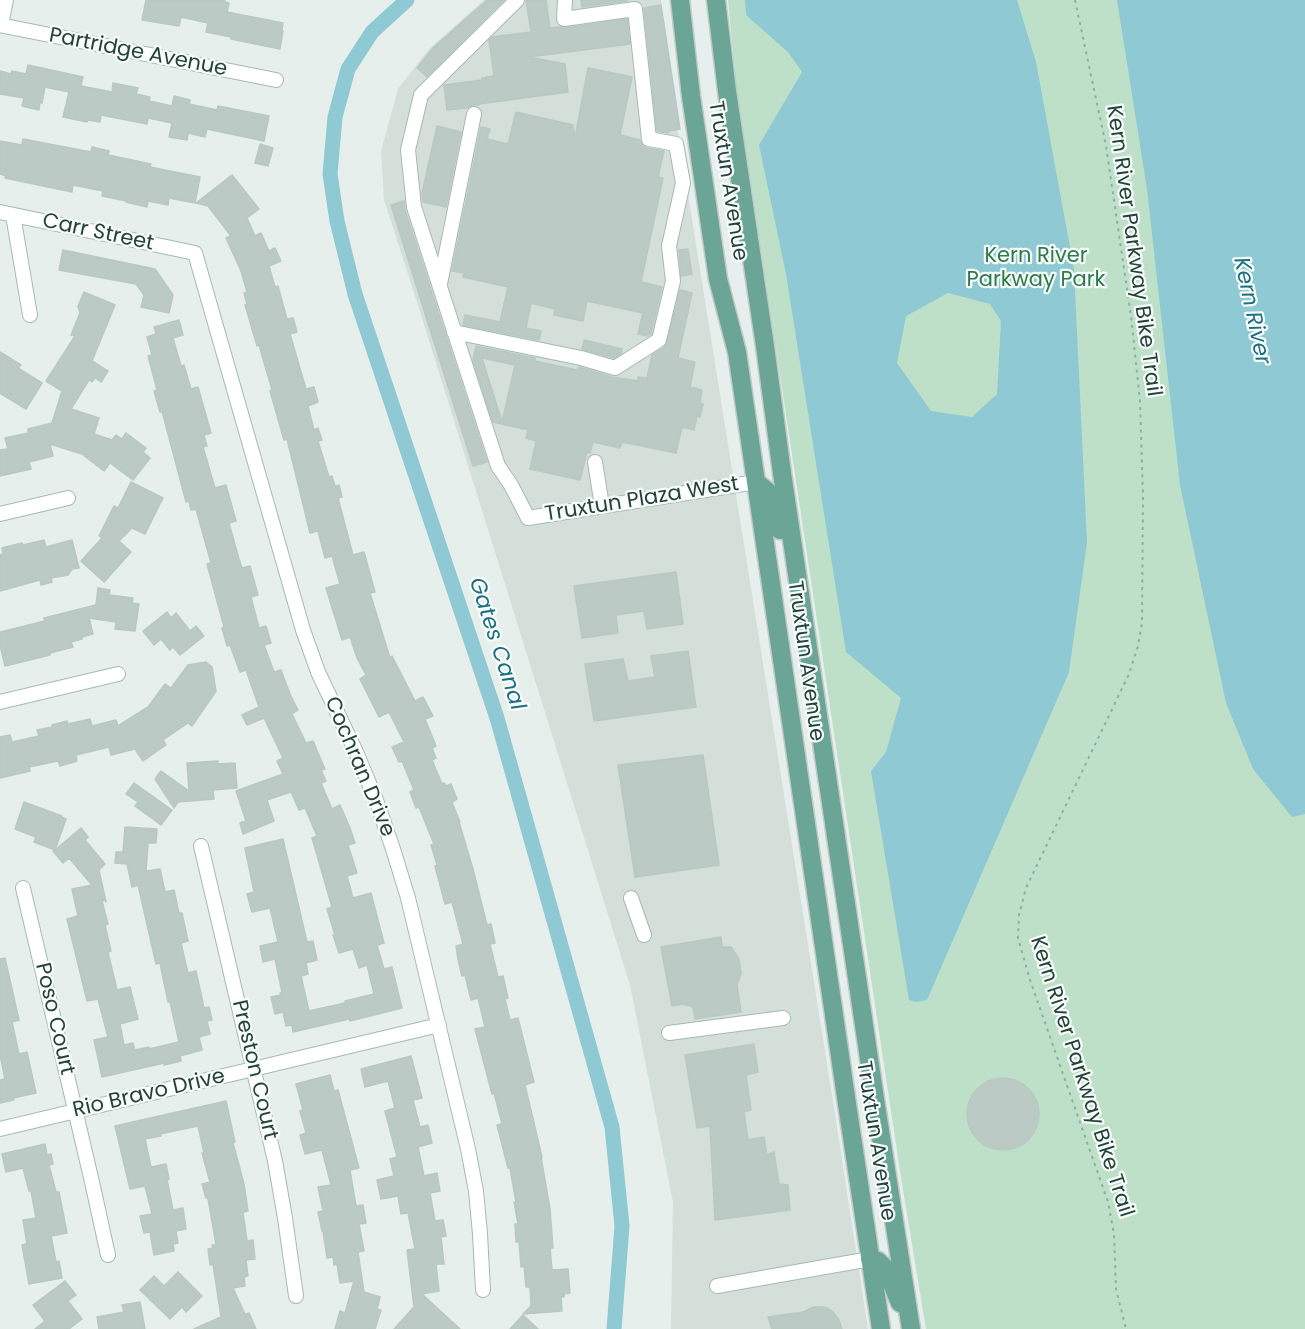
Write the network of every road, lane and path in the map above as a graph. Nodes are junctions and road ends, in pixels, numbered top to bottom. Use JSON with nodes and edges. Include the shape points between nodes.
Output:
{"nodes":[{"id":1,"x":6,"y":0,"type":"edge"},
{"id":2,"x":517,"y":0,"type":"edge"},
{"id":3,"x":565,"y":0,"type":"edge"},
{"id":4,"x":680,"y":0,"type":"edge"},
{"id":5,"x":716,"y":0,"type":"edge"},
{"id":6,"x":1075,"y":0,"type":"edge"},
{"id":7,"x":0,"y":25,"type":"edge"},
{"id":8,"x":276,"y":80,"type":"dead end"},
{"id":9,"x":474,"y":114,"type":"dead end"},
{"id":10,"x":7,"y":213,"type":"edge"},
{"id":11,"x":195,"y":254,"type":"joint"},
{"id":12,"x":439,"y":286,"type":"junction"},
{"id":13,"x":30,"y":315,"type":"dead end"},
{"id":14,"x":454,"y":332,"type":"junction"},
{"id":15,"x":771,"y":396,"type":"junction"},
{"id":16,"x":595,"y":462,"type":"dead end"},
{"id":17,"x":756,"y":482,"type":"junction"},
{"id":18,"x":68,"y":498,"type":"dead end"},
{"id":19,"x":602,"y":506,"type":"junction"},
{"id":20,"x":0,"y":514,"type":"edge"},
{"id":21,"x":801,"y":605,"type":"junction"},
{"id":22,"x":118,"y":674,"type":"dead end"},
{"id":23,"x":0,"y":702,"type":"edge"},
{"id":24,"x":201,"y":846,"type":"dead end"},
{"id":25,"x":23,"y":888,"type":"dead end"},
{"id":26,"x":631,"y":898,"type":"dead end"},
{"id":27,"x":644,"y":934,"type":"dead end"},
{"id":28,"x":783,"y":1018,"type":"dead end"},
{"id":29,"x":439,"y":1025,"type":"junction"},
{"id":30,"x":669,"y":1033,"type":"dead end"},
{"id":31,"x":254,"y":1069,"type":"junction"},
{"id":32,"x":76,"y":1111,"type":"junction"},
{"id":33,"x":0,"y":1129,"type":"edge"},
{"id":34,"x":108,"y":1255,"type":"dead end"},
{"id":35,"x":870,"y":1259,"type":"junction"},
{"id":36,"x":717,"y":1286,"type":"dead end"},
{"id":37,"x":483,"y":1290,"type":"dead end"},
{"id":38,"x":296,"y":1296,"type":"dead end"},
{"id":39,"x":911,"y":1328,"type":"edge"},
{"id":40,"x":881,"y":1329,"type":"edge"},
{"id":41,"x":1126,"y":1329,"type":"edge"}],
"edges":[{"from":1,"to":7,"type":"street"},
{"from":2,"to":12,"type":"street","via":[[421,95],[408,150],[414,207]]},
{"from":3,"to":14,"type":"street","via":[[564,19],[635,9],[649,139],[676,144],[683,183],[669,246],[673,280],[659,340],[615,368]]},
{"from":4,"to":17,"type":"main road","name":"Truxtun Avenue","via":[[718,279],[737,352]]},
{"from":5,"to":15,"type":"main road","name":"Truxtun Avenue"},
{"from":6,"to":41,"type":"path","name":"Kern River Parkway Bike Trail","via":[[1106,146],[1132,327],[1141,413],[1142,623],[1129,674],[1026,888],[1018,938],[1108,1202],[1114,1234],[1116,1289]]},
{"from":7,"to":8,"type":"street","name":"Partridge Avenue"},
{"from":9,"to":12,"type":"street"},
{"from":10,"to":11,"type":"street","name":"Carr Street"},
{"from":10,"to":13,"type":"street"},
{"from":11,"to":29,"type":"street","name":"Cochran Drive","via":[[303,630],[393,849]]},
{"from":12,"to":14,"type":"street"},
{"from":14,"to":19,"type":"street","name":"Truxtun Plaza West","via":[[498,466],[528,518]]},
{"from":15,"to":17,"type":"main road","via":[[766,458]]},
{"from":15,"to":21,"type":"main road","name":"Truxtun Avenue"},
{"from":16,"to":19,"type":"street"},
{"from":17,"to":19,"type":"street","name":"Truxtun Plaza West"},
{"from":17,"to":21,"type":"main road","via":[[772,501]]},
{"from":17,"to":35,"type":"main road","name":"Truxtun Avenue"},
{"from":18,"to":20,"type":"street"},
{"from":21,"to":39,"type":"main road","name":"Truxtun Avenue"},
{"from":22,"to":23,"type":"street"},
{"from":24,"to":31,"type":"street","name":"Preston Court"},
{"from":25,"to":32,"type":"street","name":"Poso Court"},
{"from":26,"to":27,"type":"street"},
{"from":28,"to":30,"type":"street"},
{"from":29,"to":31,"type":"street","name":"Rio Bravo Drive"},
{"from":29,"to":37,"type":"street","name":"Cochran Drive","via":[[476,1191]]},
{"from":31,"to":32,"type":"street","name":"Rio Bravo Drive"},
{"from":31,"to":38,"type":"street","name":"Preston Court","via":[[275,1161]]},
{"from":32,"to":33,"type":"street","name":"Rio Bravo Drive"},
{"from":32,"to":34,"type":"street","name":"Poso Court"},
{"from":35,"to":36,"type":"street"},
{"from":35,"to":39,"type":"main road","via":[[886,1269]]},
{"from":35,"to":40,"type":"main road","name":"Truxtun Avenue"}]}
